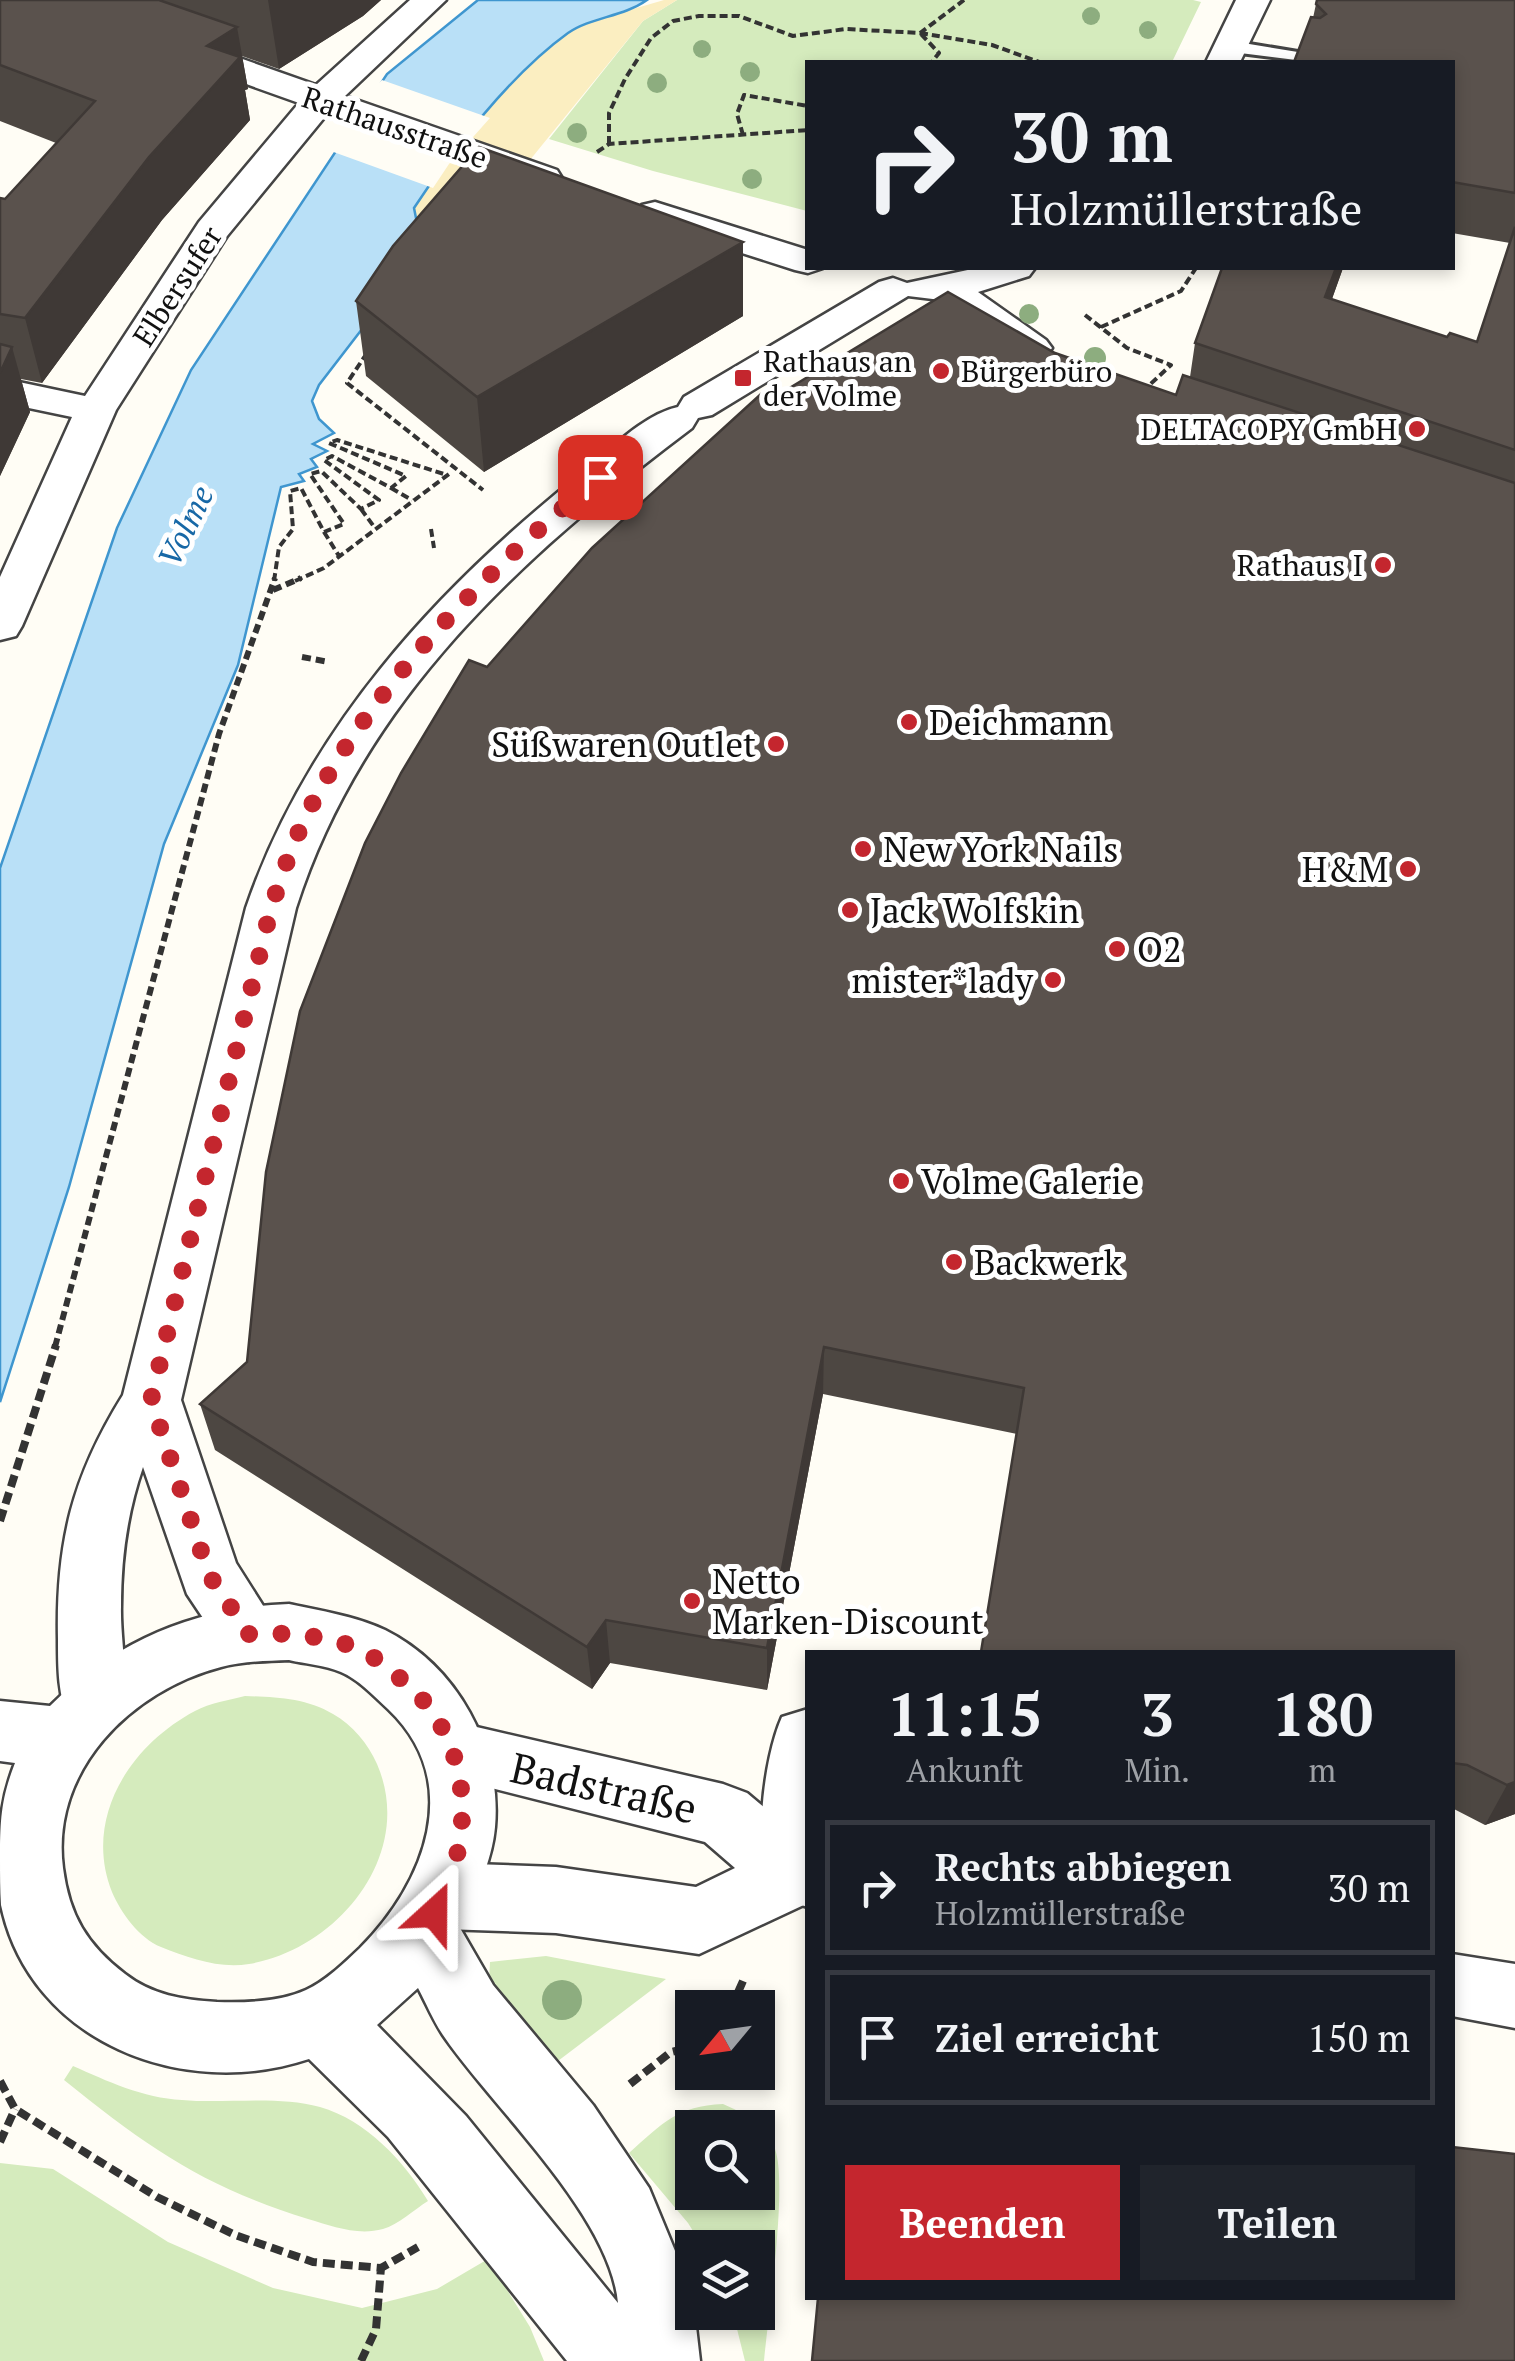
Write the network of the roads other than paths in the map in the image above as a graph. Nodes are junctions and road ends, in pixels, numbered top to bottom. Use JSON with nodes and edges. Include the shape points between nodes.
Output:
{"nodes":[{"id":1,"x":43,"y":0,"type":"edge"},
{"id":2,"x":429,"y":0,"type":"edge"},
{"id":3,"x":1253,"y":0,"type":"edge"},
{"id":4,"x":1227,"y":55,"type":"edge"},
{"id":5,"x":1304,"y":58,"type":"edge"},
{"id":6,"x":335,"y":105,"type":"junction"},
{"id":7,"x":587,"y":191,"type":"edge"},
{"id":8,"x":624,"y":203,"type":"edge"},
{"id":9,"x":805,"y":261,"type":"edge"},
{"id":10,"x":828,"y":270,"type":"edge"},
{"id":11,"x":1009,"y":270,"type":"edge"},
{"id":12,"x":950,"y":288,"type":"junction"},
{"id":13,"x":893,"y":290,"type":"junction"},
{"id":14,"x":0,"y":390,"type":"edge"},
{"id":15,"x":1140,"y":394,"type":"edge"},
{"id":16,"x":96,"y":410,"type":"junction"},
{"id":17,"x":0,"y":626,"type":"edge"},
{"id":18,"x":151,"y":1400,"type":"junction"},
{"id":19,"x":249,"y":1634,"type":"junction"},
{"id":20,"x":51,"y":1724,"type":"edge"},
{"id":21,"x":805,"y":1736,"type":"edge"},
{"id":22,"x":455,"y":1752,"type":"junction"},
{"id":23,"x":13,"y":1833,"type":"edge"},
{"id":24,"x":800,"y":1876,"type":"edge"},
{"id":25,"x":434,"y":1913,"type":"junction"},
{"id":26,"x":1455,"y":1986,"type":"edge"},
{"id":27,"x":1515,"y":1996,"type":"edge"},
{"id":28,"x":319,"y":2020,"type":"junction"},
{"id":29,"x":617,"y":2361,"type":"edge"},
{"id":30,"x":662,"y":2361,"type":"edge"}],
"edges":[{"from":1,"to":6,"type":"street","name":"Rathausstraße"},
{"from":2,"to":6,"type":"street","name":"Elbersufer"},
{"from":3,"to":4,"type":"street"},
{"from":4,"to":5,"type":"lane"},
{"from":6,"to":7,"type":"street","name":"Rathausstraße"},
{"from":6,"to":16,"type":"street","name":"Elbersufer","via":[[212,230]]},
{"from":8,"to":9,"type":"street"},
{"from":10,"to":13,"type":"street"},
{"from":11,"to":12,"type":"street"},
{"from":12,"to":13,"type":"street"},
{"from":12,"to":15,"type":"street","via":[[1036,351]]},
{"from":13,"to":18,"type":"street","via":[[688,413],[550,517],[456,612],[359,727],[298,834],[271,908]]},
{"from":14,"to":16,"type":"street"},
{"from":16,"to":17,"type":"street","name":"Elbersufer"},
{"from":18,"to":19,"type":"street","via":[[209,1575]]},
{"from":18,"to":20,"type":"street","via":[[113,1468],[91,1551],[88,1617]]},
{"from":19,"to":20,"type":"street","via":[[219,1638],[154,1664]]},
{"from":19,"to":22,"type":"street","via":[[290,1632],[358,1648],[412,1686],[440,1719]]},
{"from":20,"to":23,"type":"street"},
{"from":21,"to":24,"type":"street","via":[[796,1774]]},
{"from":22,"to":24,"type":"street","name":"Badstraße","via":[[723,1815]]},
{"from":22,"to":25,"type":"street","via":[[462,1824],[456,1860]]},
{"from":23,"to":28,"type":"street","via":[[39,1924],[77,1983],[137,2024],[212,2040],[268,2036]]},
{"from":24,"to":25,"type":"street","via":[[699,1921],[556,1900]]},
{"from":25,"to":28,"type":"street","via":[[384,1975]]},
{"from":25,"to":30,"type":"street","via":[[468,2010],[568,2132],[622,2214],[655,2293]]},
{"from":26,"to":27,"type":"street"},
{"from":28,"to":29,"type":"street","via":[[410,2107]]}]}
